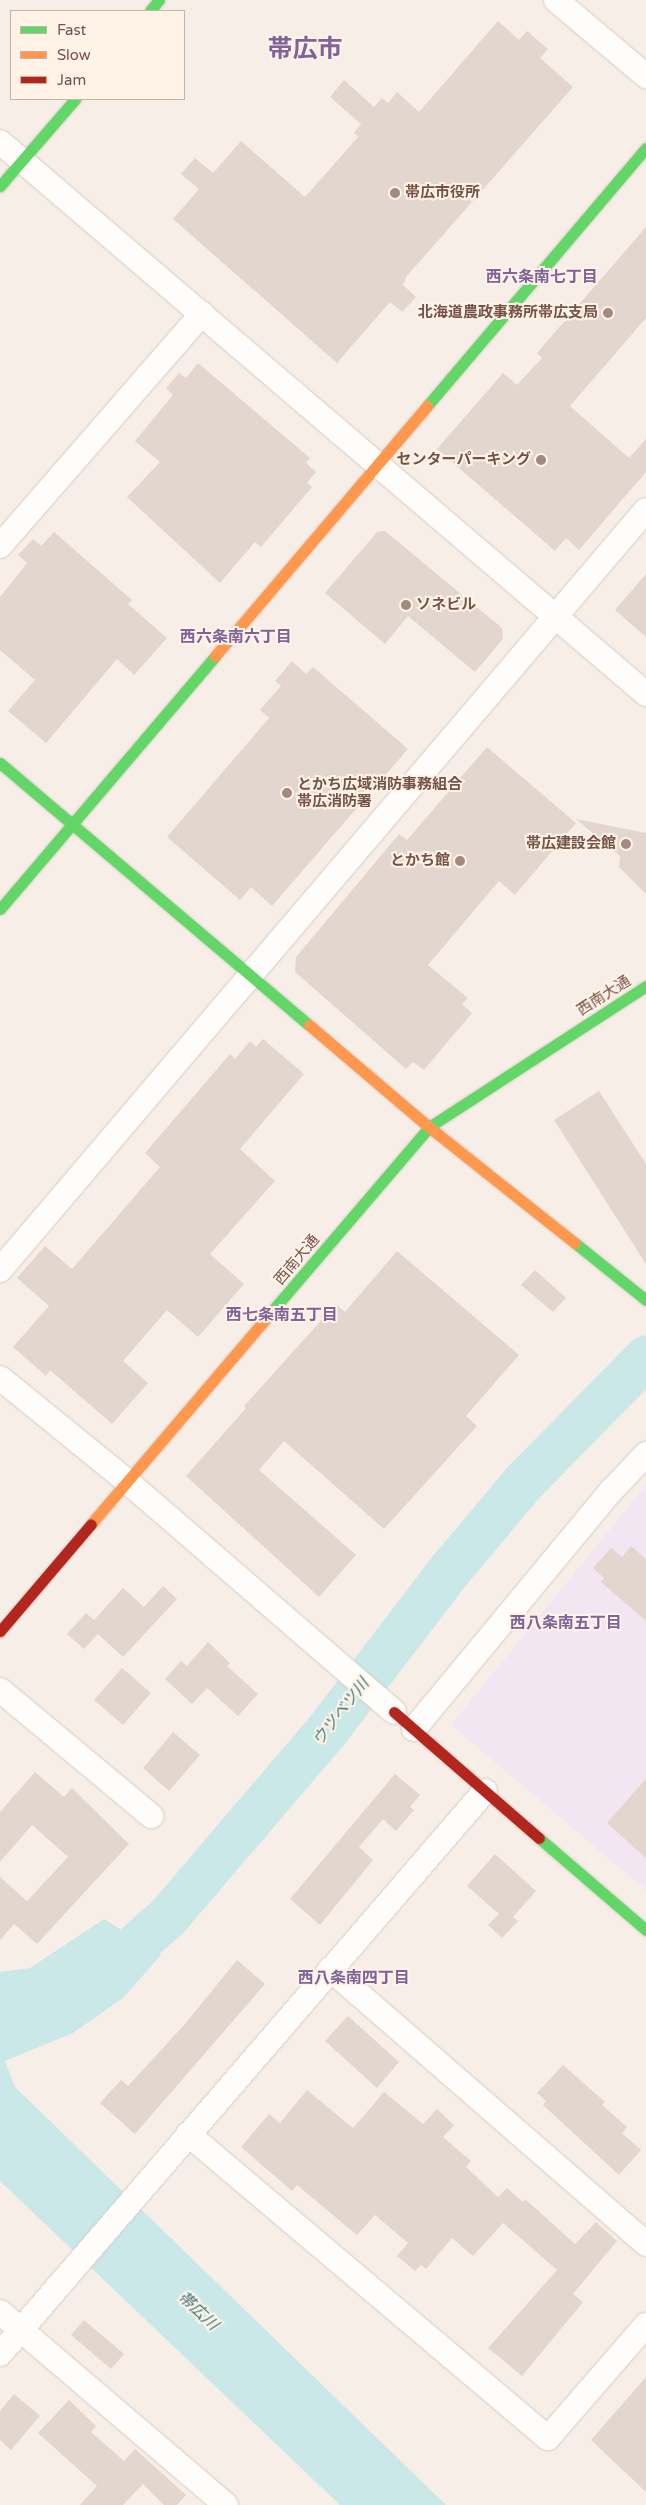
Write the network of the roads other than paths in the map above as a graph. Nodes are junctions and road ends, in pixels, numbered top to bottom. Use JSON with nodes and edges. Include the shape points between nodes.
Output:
{"nodes":[{"id":1,"x":159,"y":0,"type":"edge"},
{"id":2,"x":556,"y":0,"type":"edge"},
{"id":3,"x":151,"y":10,"type":"edge"},
{"id":4,"x":646,"y":76,"type":"edge"},
{"id":5,"x":74,"y":100,"type":"edge"},
{"id":6,"x":0,"y":142,"type":"edge"},
{"id":7,"x":646,"y":148,"type":"edge"},
{"id":8,"x":22,"y":160,"type":"junction"},
{"id":9,"x":0,"y":186,"type":"edge"},
{"id":10,"x":202,"y":314,"type":"junction"},
{"id":11,"x":379,"y":463,"type":"junction"},
{"id":12,"x":646,"y":510,"type":"edge"},
{"id":13,"x":0,"y":546,"type":"edge"},
{"id":14,"x":554,"y":616,"type":"junction"},
{"id":15,"x":646,"y":694,"type":"edge"},
{"id":16,"x":0,"y":764,"type":"edge"},
{"id":17,"x":70,"y":823,"type":"junction"},
{"id":18,"x":0,"y":909,"type":"edge"},
{"id":19,"x":252,"y":974,"type":"junction"},
{"id":20,"x":646,"y":986,"type":"edge"},
{"id":21,"x":429,"y":1127,"type":"junction"},
{"id":22,"x":0,"y":1270,"type":"edge"},
{"id":23,"x":642,"y":1291,"type":"edge"},
{"id":24,"x":0,"y":1378,"type":"edge"},
{"id":25,"x":646,"y":1454,"type":"edge"},
{"id":26,"x":129,"y":1483,"type":"junction"},
{"id":27,"x":0,"y":1631,"type":"edge"},
{"id":28,"x":0,"y":1690,"type":"edge"},
{"id":29,"x":394,"y":1712,"type":"joint"},
{"id":30,"x":414,"y":1729,"type":"junction"},
{"id":31,"x":485,"y":1791,"type":"junction"},
{"id":32,"x":151,"y":1816,"type":"dead end"},
{"id":33,"x":646,"y":1930,"type":"edge"},
{"id":34,"x":330,"y":1969,"type":"junction"},
{"id":35,"x":188,"y":2134,"type":"junction"},
{"id":36,"x":646,"y":2244,"type":"edge"},
{"id":37,"x":0,"y":2312,"type":"edge"},
{"id":38,"x":646,"y":2325,"type":"edge"},
{"id":39,"x":20,"y":2330,"type":"junction"},
{"id":40,"x":0,"y":2354,"type":"edge"},
{"id":41,"x":226,"y":2505,"type":"edge"}],
"edges":[{"from":1,"to":3,"type":"street"},
{"from":2,"to":4,"type":"street"},
{"from":5,"to":8,"type":"street"},
{"from":6,"to":8,"type":"street"},
{"from":7,"to":11,"type":"street"},
{"from":8,"to":9,"type":"street"},
{"from":8,"to":10,"type":"street"},
{"from":10,"to":11,"type":"street"},
{"from":10,"to":13,"type":"street"},
{"from":11,"to":14,"type":"street"},
{"from":11,"to":17,"type":"street"},
{"from":12,"to":14,"type":"street"},
{"from":14,"to":15,"type":"street"},
{"from":14,"to":19,"type":"street"},
{"from":16,"to":17,"type":"street"},
{"from":17,"to":18,"type":"street"},
{"from":17,"to":19,"type":"street"},
{"from":19,"to":21,"type":"street"},
{"from":19,"to":22,"type":"street"},
{"from":20,"to":21,"type":"street","name":"西南大通"},
{"from":21,"to":23,"type":"street"},
{"from":21,"to":26,"type":"street","name":"西南大通"},
{"from":24,"to":26,"type":"street"},
{"from":25,"to":30,"type":"street","via":[[612,1490]]},
{"from":26,"to":27,"type":"street","name":"西南大通"},
{"from":26,"to":29,"type":"street"},
{"from":28,"to":32,"type":"street"},
{"from":29,"to":30,"type":"street"},
{"from":30,"to":31,"type":"street"},
{"from":31,"to":33,"type":"street"},
{"from":31,"to":34,"type":"street"},
{"from":34,"to":35,"type":"street"},
{"from":34,"to":36,"type":"street"},
{"from":35,"to":38,"type":"street","via":[[548,2438]]},
{"from":35,"to":39,"type":"street"},
{"from":37,"to":39,"type":"street"},
{"from":39,"to":40,"type":"street"},
{"from":39,"to":41,"type":"street"}]}
